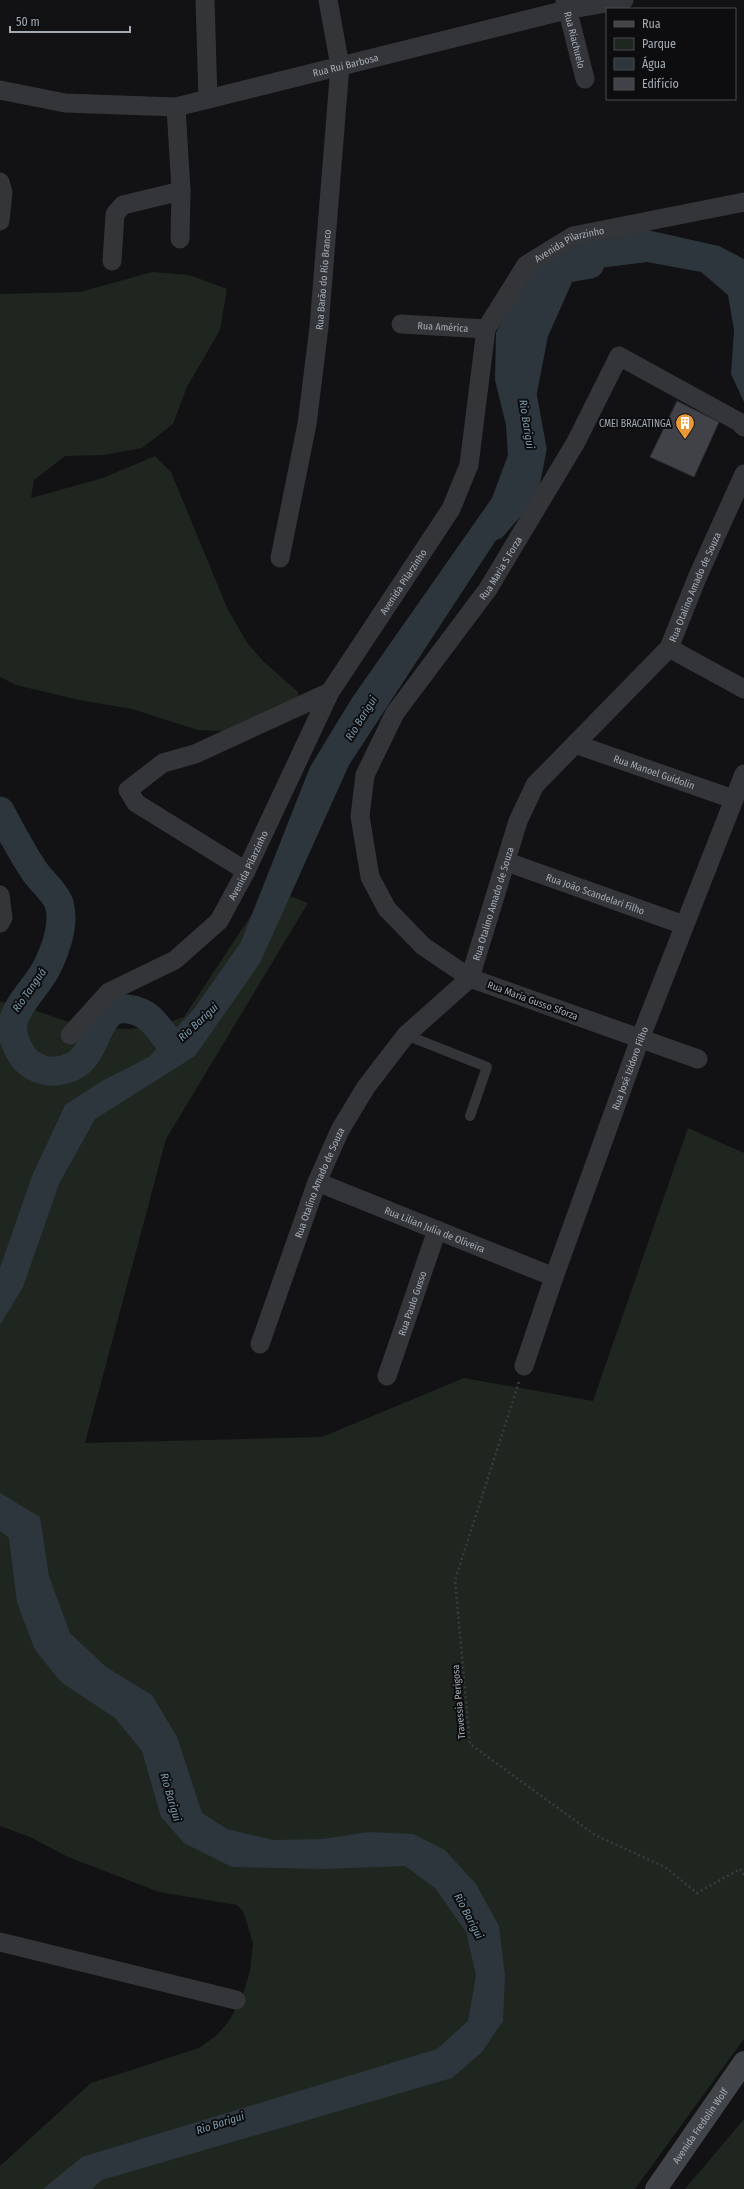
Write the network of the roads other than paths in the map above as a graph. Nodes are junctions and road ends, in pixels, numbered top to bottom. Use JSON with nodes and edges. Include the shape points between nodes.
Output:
{"nodes":[{"id":1,"x":205,"y":0,"type":"edge"},
{"id":2,"x":328,"y":0,"type":"edge"},
{"id":3,"x":624,"y":0,"type":"edge"},
{"id":4,"x":566,"y":5,"type":"edge"},
{"id":5,"x":340,"y":66,"type":"junction"},
{"id":6,"x":585,"y":79,"type":"dead end"},
{"id":7,"x":0,"y":90,"type":"edge"},
{"id":8,"x":208,"y":99,"type":"junction"},
{"id":9,"x":176,"y":107,"type":"junction"},
{"id":10,"x":0,"y":182,"type":"edge"},
{"id":11,"x":182,"y":191,"type":"junction"},
{"id":12,"x":744,"y":202,"type":"edge"},
{"id":13,"x":0,"y":221,"type":"edge"},
{"id":14,"x":180,"y":239,"type":"dead end"},
{"id":15,"x":112,"y":261,"type":"dead end"},
{"id":16,"x":401,"y":324,"type":"dead end"},
{"id":17,"x":486,"y":329,"type":"junction"},
{"id":18,"x":744,"y":427,"type":"edge"},
{"id":19,"x":744,"y":474,"type":"edge"},
{"id":20,"x":280,"y":558,"type":"dead end"},
{"id":21,"x":669,"y":648,"type":"junction"},
{"id":22,"x":744,"y":689,"type":"edge"},
{"id":23,"x":330,"y":692,"type":"junction"},
{"id":24,"x":575,"y":744,"type":"junction"},
{"id":25,"x":744,"y":774,"type":"edge"},
{"id":26,"x":733,"y":799,"type":"junction"},
{"id":27,"x":507,"y":862,"type":"junction"},
{"id":28,"x":246,"y":871,"type":"junction"},
{"id":29,"x":0,"y":895,"type":"edge"},
{"id":30,"x":387,"y":909,"type":"joint"},
{"id":31,"x":0,"y":922,"type":"edge"},
{"id":32,"x":684,"y":925,"type":"junction"},
{"id":33,"x":470,"y":978,"type":"junction"},
{"id":34,"x":70,"y":1035,"type":"dead end"},
{"id":35,"x":406,"y":1035,"type":"junction"},
{"id":36,"x":640,"y":1039,"type":"junction"},
{"id":37,"x":698,"y":1059,"type":"dead end"},
{"id":38,"x":470,"y":1116,"type":"dead end"},
{"id":39,"x":317,"y":1182,"type":"junction"},
{"id":40,"x":437,"y":1230,"type":"junction"},
{"id":41,"x":554,"y":1277,"type":"junction"},
{"id":42,"x":260,"y":1344,"type":"dead end"},
{"id":43,"x":524,"y":1366,"type":"road end"},
{"id":44,"x":387,"y":1376,"type":"dead end"},
{"id":45,"x":0,"y":1942,"type":"edge"},
{"id":46,"x":236,"y":2000,"type":"dead end"},
{"id":47,"x":744,"y":2062,"type":"edge"},
{"id":48,"x":656,"y":2189,"type":"edge"}],
"edges":[{"from":1,"to":8,"type":"street"},
{"from":2,"to":5,"type":"street","name":"Rua Barão do Rio Branco"},
{"from":3,"to":4,"type":"street","name":"Rua Rui Barbosa"},
{"from":4,"to":5,"type":"street","name":"Rua Rui Barbosa"},
{"from":4,"to":6,"type":"street","name":"Rua Riachuelo"},
{"from":5,"to":8,"type":"street","name":"Rua Rui Barbosa"},
{"from":5,"to":20,"type":"street","name":"Rua Barão do Rio Branco","via":[[320,327],[307,424]]},
{"from":7,"to":9,"type":"street","name":"Rua Rui Barbosa","via":[[65,103]]},
{"from":8,"to":9,"type":"street","name":"Rua Rui Barbosa"},
{"from":9,"to":11,"type":"street"},
{"from":10,"to":13,"type":"street","via":[[3,192]]},
{"from":11,"to":14,"type":"street"},
{"from":11,"to":15,"type":"street","via":[[123,205],[115,214]]},
{"from":12,"to":17,"type":"street","name":"Avenida Pilarzinho","via":[[573,236],[526,265]]},
{"from":16,"to":17,"type":"street","name":"Rua América"},
{"from":17,"to":23,"type":"street","name":"Avenida Pilarzinho","via":[[469,465],[451,509]]},
{"from":18,"to":30,"type":"street","name":"Rua Maria S Forza","via":[[740,422],[619,356],[576,442],[488,589],[395,713],[365,775],[360,816],[370,877]]},
{"from":19,"to":21,"type":"street","name":"Rua Otalino Amado de Souza"},
{"from":21,"to":22,"type":"street"},
{"from":21,"to":24,"type":"street","name":"Rua Otalino Amado de Souza"},
{"from":23,"to":28,"type":"street","name":"Avenida Pilarzinho"},
{"from":23,"to":28,"type":"street","via":[[195,754],[163,763],[128,790],[136,803]]},
{"from":24,"to":26,"type":"street","name":"Rua Manoel Guidolin"},
{"from":24,"to":27,"type":"street","name":"Rua Otalino Amado de Souza","via":[[535,785],[518,821]]},
{"from":25,"to":26,"type":"street","name":"Rua José Izidoro Filho"},
{"from":26,"to":32,"type":"street","name":"Rua José Izidoro Filho"},
{"from":27,"to":32,"type":"street","name":"Rua João Scandelari Filho"},
{"from":27,"to":33,"type":"street","name":"Rua Otalino Amado de Souza"},
{"from":28,"to":34,"type":"street","name":"Avenida Pilarzinho","via":[[219,921],[175,960],[109,992]]},
{"from":29,"to":31,"type":"street","via":[[3,918]]},
{"from":30,"to":33,"type":"street","name":"Rua Maria Gusso Sforza","via":[[423,946]]},
{"from":32,"to":36,"type":"street","name":"Rua José Izidoro Filho"},
{"from":33,"to":35,"type":"street","name":"Rua Otalino Amado de Souza"},
{"from":33,"to":36,"type":"street","name":"Rua Maria Gusso Sforza"},
{"from":35,"to":38,"type":"lane","via":[[487,1067]]},
{"from":35,"to":39,"type":"street","name":"Rua Otalino Amado de Souza","via":[[366,1087],[340,1130]]},
{"from":36,"to":37,"type":"street","name":"Rua Maria Gusso Sforza"},
{"from":36,"to":41,"type":"street","name":"Rua José Izidoro Filho"},
{"from":39,"to":40,"type":"street","name":"Rua Lilian Julia de Oliveira"},
{"from":39,"to":42,"type":"street","name":"Rua Otalino Amado de Souza"},
{"from":40,"to":41,"type":"street","name":"Rua Lilian Julia de Oliveira"},
{"from":40,"to":44,"type":"street","name":"Rua Paulo Gusso"},
{"from":41,"to":43,"type":"street","name":"Rua José Izidoro Filho"},
{"from":45,"to":46,"type":"street"},
{"from":47,"to":48,"type":"main road","name":"Avenida Fredolin Wolf"}]}
